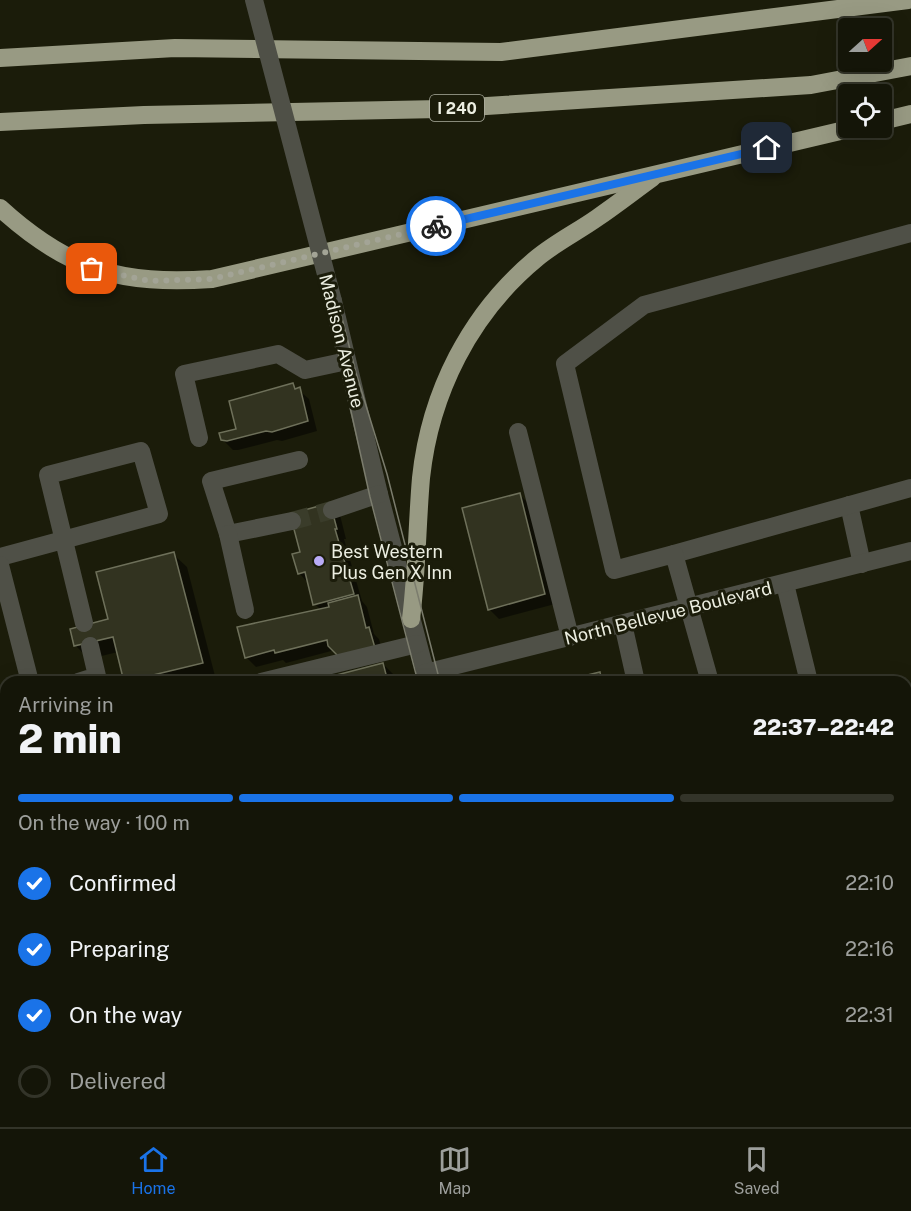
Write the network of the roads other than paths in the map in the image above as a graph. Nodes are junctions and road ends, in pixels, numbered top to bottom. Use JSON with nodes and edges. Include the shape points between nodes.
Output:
{"nodes":[{"id":1,"x":254,"y":0,"type":"edge"},
{"id":2,"x":908,"y":0,"type":"edge"},
{"id":3,"x":0,"y":58,"type":"edge"},
{"id":4,"x":911,"y":66,"type":"edge"},
{"id":5,"x":911,"y":114,"type":"edge"},
{"id":6,"x":892,"y":119,"type":"edge"},
{"id":7,"x":0,"y":122,"type":"edge"},
{"id":8,"x":838,"y":132,"type":"edge"},
{"id":9,"x":659,"y":173,"type":"junction"},
{"id":10,"x":0,"y":208,"type":"edge"},
{"id":11,"x":911,"y":233,"type":"edge"},
{"id":12,"x":347,"y":361,"type":"junction"},
{"id":13,"x":518,"y":432,"type":"dead end"},
{"id":14,"x":199,"y":438,"type":"dead end"},
{"id":15,"x":299,"y":460,"type":"dead end"},
{"id":16,"x":911,"y":488,"type":"edge"},
{"id":17,"x":379,"y":494,"type":"junction"},
{"id":18,"x":849,"y":505,"type":"junction"},
{"id":19,"x":332,"y":510,"type":"tunnel mouth"},
{"id":20,"x":292,"y":521,"type":"tunnel mouth"},
{"id":21,"x":228,"y":534,"type":"junction"},
{"id":22,"x":64,"y":540,"type":"junction"},
{"id":23,"x":911,"y":551,"type":"edge"},
{"id":24,"x":674,"y":554,"type":"junction"},
{"id":25,"x":0,"y":557,"type":"edge"},
{"id":26,"x":862,"y":564,"type":"junction"},
{"id":27,"x":0,"y":566,"type":"edge"},
{"id":28,"x":784,"y":584,"type":"junction"},
{"id":29,"x":690,"y":608,"type":"junction"},
{"id":30,"x":245,"y":610,"type":"dead end"},
{"id":31,"x":411,"y":619,"type":"junction"},
{"id":32,"x":84,"y":622,"type":"dead end"},
{"id":33,"x":623,"y":624,"type":"junction"},
{"id":34,"x":570,"y":637,"type":"junction"},
{"id":35,"x":417,"y":644,"type":"junction"},
{"id":36,"x":90,"y":646,"type":"dead end"},
{"id":37,"x":28,"y":676,"type":"edge"},
{"id":38,"x":97,"y":676,"type":"edge"},
{"id":39,"x":286,"y":676,"type":"edge"},
{"id":40,"x":426,"y":676,"type":"edge"},
{"id":41,"x":434,"y":676,"type":"edge"},
{"id":42,"x":635,"y":676,"type":"edge"},
{"id":43,"x":708,"y":676,"type":"edge"},
{"id":44,"x":808,"y":676,"type":"edge"}],
"edges":[{"from":1,"to":12,"type":"street","name":"Madison Avenue","bridge":true},
{"from":2,"to":3,"type":"highway","via":[[501,52],[175,48]]},
{"from":4,"to":7,"type":"highway","number":"I 240","via":[[811,85],[440,109]]},
{"from":5,"to":6,"type":"highway"},
{"from":8,"to":9,"type":"highway"},
{"from":9,"to":10,"type":"highway","via":[[212,279],[180,281],[150,281],[92,269],[41,242]]},
{"from":9,"to":31,"type":"highway","via":[[537,258],[503,290],[474,327],[450,370],[437,404],[421,478]]},
{"from":11,"to":24,"type":"street","via":[[644,305],[565,364],[614,570]]},
{"from":12,"to":14,"type":"street","via":[[305,370],[278,354],[184,374]]},
{"from":12,"to":17,"type":"street","name":"Madison Avenue"},
{"from":13,"to":34,"type":"street"},
{"from":15,"to":21,"type":"street","via":[[212,481]]},
{"from":16,"to":18,"type":"street"},
{"from":17,"to":19,"type":"street"},
{"from":17,"to":31,"type":"street","name":"Madison Avenue"},
{"from":18,"to":24,"type":"street"},
{"from":18,"to":26,"type":"street"},
{"from":20,"to":21,"type":"street"},
{"from":21,"to":30,"type":"street"},
{"from":22,"to":22,"type":"street","via":[[159,514],[141,451],[48,475]]},
{"from":22,"to":25,"type":"street"},
{"from":22,"to":32,"type":"street"},
{"from":23,"to":26,"type":"street","name":"North Bellevue Boulevard"},
{"from":24,"to":29,"type":"street"},
{"from":26,"to":28,"type":"street","name":"North Bellevue Boulevard"},
{"from":27,"to":37,"type":"street"},
{"from":28,"to":29,"type":"street","name":"North Bellevue Boulevard"},
{"from":28,"to":44,"type":"street"},
{"from":29,"to":33,"type":"street","name":"North Bellevue Boulevard"},
{"from":29,"to":43,"type":"street"},
{"from":31,"to":35,"type":"street","name":"Madison Avenue"},
{"from":33,"to":34,"type":"street","name":"North Bellevue Boulevard"},
{"from":33,"to":42,"type":"street"},
{"from":34,"to":41,"type":"street","name":"North Bellevue Boulevard"},
{"from":35,"to":39,"type":"street"},
{"from":35,"to":40,"type":"street","name":"Madison Avenue"},
{"from":36,"to":38,"type":"street"}]}
